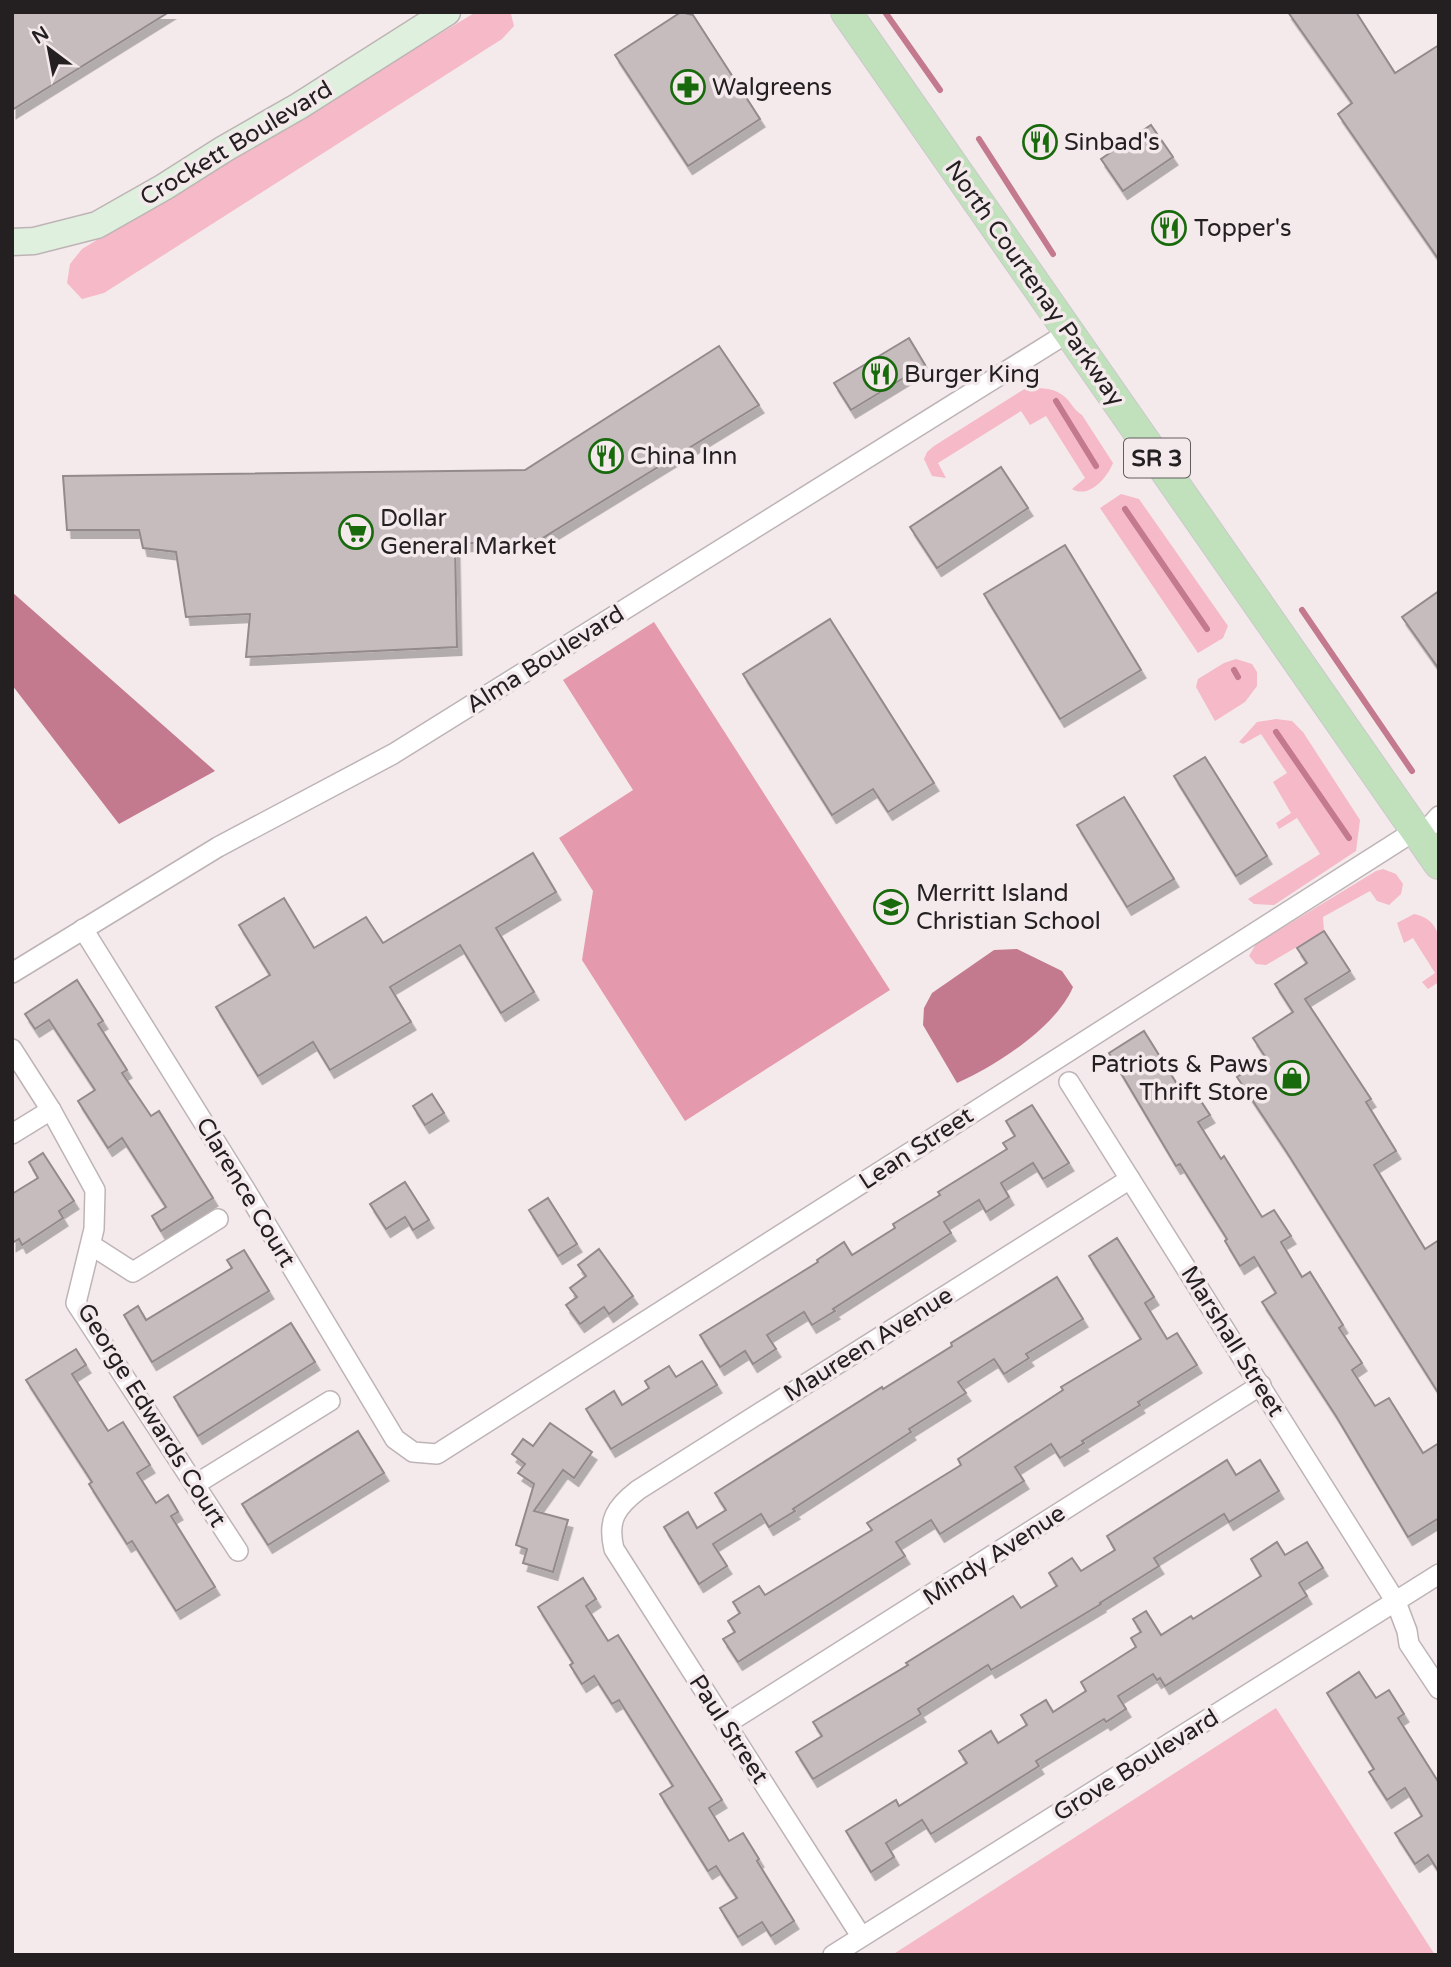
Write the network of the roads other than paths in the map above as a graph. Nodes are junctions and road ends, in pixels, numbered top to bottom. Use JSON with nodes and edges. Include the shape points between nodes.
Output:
{"nodes":[{"id":1,"x":447,"y":12,"type":"edge"},
{"id":2,"x":846,"y":12,"type":"edge"},
{"id":3,"x":12,"y":242,"type":"edge"},
{"id":4,"x":1069,"y":332,"type":"junction"},
{"id":5,"x":1429,"y":829,"type":"edge"},
{"id":6,"x":1439,"y":864,"type":"edge"},
{"id":7,"x":83,"y":929,"type":"junction"},
{"id":8,"x":12,"y":973,"type":"edge"},
{"id":9,"x":12,"y":1049,"type":"edge"},
{"id":10,"x":1069,"y":1082,"type":"dead end"},
{"id":11,"x":51,"y":1111,"type":"junction"},
{"id":12,"x":12,"y":1134,"type":"edge"},
{"id":13,"x":1130,"y":1179,"type":"junction"},
{"id":14,"x":218,"y":1219,"type":"dead end"},
{"id":15,"x":91,"y":1245,"type":"junction"},
{"id":16,"x":1261,"y":1385,"type":"junction"},
{"id":17,"x":330,"y":1401,"type":"dead end"},
{"id":18,"x":413,"y":1452,"type":"joint"},
{"id":19,"x":196,"y":1484,"type":"junction"},
{"id":20,"x":613,"y":1517,"type":"joint"},
{"id":21,"x":237,"y":1551,"type":"dead end"},
{"id":22,"x":1439,"y":1574,"type":"edge"},
{"id":23,"x":1396,"y":1602,"type":"junction"},
{"id":24,"x":1439,"y":1689,"type":"edge"},
{"id":25,"x":726,"y":1724,"type":"junction"},
{"id":26,"x":862,"y":1936,"type":"junction"},
{"id":27,"x":833,"y":1955,"type":"edge"}],
"edges":[{"from":1,"to":3,"type":"street","name":"Crockett Boulevard","via":[[97,225]]},
{"from":2,"to":4,"type":"main road","name":"North Courtenay Parkway","number":"SR 3"},
{"from":4,"to":5,"type":"main road","name":"North Courtenay Parkway","number":"SR 3"},
{"from":4,"to":7,"type":"street","name":"Alma Boulevard","via":[[393,754],[218,847]]},
{"from":5,"to":6,"type":"main road","name":"North Courtenay Parkway","number":"SR 3"},
{"from":5,"to":18,"type":"street","name":"Lean Street","via":[[437,1454]]},
{"from":7,"to":8,"type":"street","name":"Alma Boulevard"},
{"from":7,"to":18,"type":"street","name":"Clarence Court","via":[[395,1439]]},
{"from":9,"to":11,"type":"street","name":"George Edwards Court"},
{"from":10,"to":13,"type":"street","name":"Marshall Street"},
{"from":11,"to":12,"type":"street"},
{"from":11,"to":15,"type":"street","name":"George Edwards Court","via":[[95,1191]]},
{"from":13,"to":16,"type":"street","name":"Marshall Street"},
{"from":13,"to":20,"type":"street","name":"Maureen Avenue","via":[[638,1490]]},
{"from":14,"to":15,"type":"street","via":[[133,1272]]},
{"from":15,"to":19,"type":"street","name":"George Edwards Court","via":[[76,1303]]},
{"from":16,"to":23,"type":"street","name":"Marshall Street"},
{"from":16,"to":25,"type":"street","name":"Mindy Avenue"},
{"from":17,"to":19,"type":"street"},
{"from":19,"to":21,"type":"street","name":"George Edwards Court"},
{"from":20,"to":25,"type":"street","name":"Paul Street","via":[[610,1534],[614,1549]]},
{"from":22,"to":23,"type":"street","name":"Grove Boulevard"},
{"from":23,"to":24,"type":"street","name":"Marshall Street","via":[[1409,1644]]},
{"from":23,"to":26,"type":"street","name":"Grove Boulevard"},
{"from":25,"to":26,"type":"street","name":"Paul Street"},
{"from":26,"to":27,"type":"street","name":"Grove Boulevard"}]}
